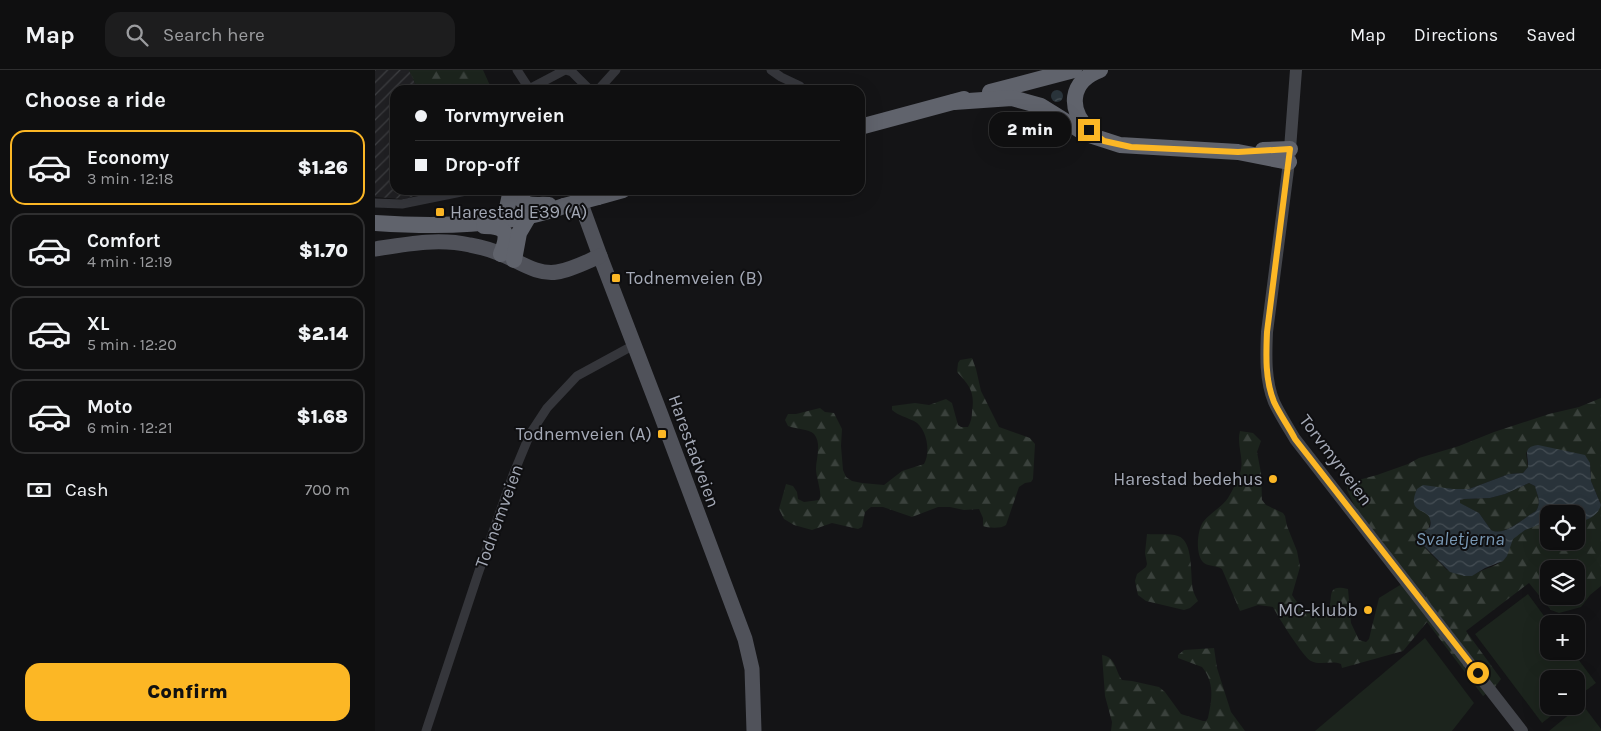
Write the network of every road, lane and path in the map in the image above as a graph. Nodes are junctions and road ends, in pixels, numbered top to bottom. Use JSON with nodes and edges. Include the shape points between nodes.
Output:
{"nodes":[{"id":1,"x":517,"y":70,"type":"edge"},
{"id":2,"x":566,"y":70,"type":"edge"},
{"id":3,"x":616,"y":70,"type":"edge"},
{"id":4,"x":771,"y":70,"type":"edge"},
{"id":5,"x":1074,"y":70,"type":"edge"},
{"id":6,"x":1100,"y":70,"type":"edge"},
{"id":7,"x":1296,"y":70,"type":"edge"},
{"id":8,"x":526,"y":85,"type":"edge"},
{"id":9,"x":537,"y":85,"type":"edge"},
{"id":10,"x":585,"y":85,"type":"edge"},
{"id":11,"x":602,"y":85,"type":"edge"},
{"id":12,"x":798,"y":85,"type":"edge"},
{"id":13,"x":954,"y":102,"type":"junction"},
{"id":14,"x":865,"y":126,"type":"edge"},
{"id":15,"x":1104,"y":141,"type":"junction"},
{"id":16,"x":1289,"y":155,"type":"junction"},
{"id":17,"x":446,"y":195,"type":"edge"},
{"id":18,"x":510,"y":195,"type":"edge"},
{"id":19,"x":518,"y":195,"type":"edge"},
{"id":20,"x":578,"y":195,"type":"edge"},
{"id":21,"x":605,"y":195,"type":"edge"},
{"id":22,"x":375,"y":203,"type":"edge"},
{"id":23,"x":560,"y":206,"type":"junction"},
{"id":24,"x":529,"y":216,"type":"junction"},
{"id":25,"x":503,"y":218,"type":"junction"},
{"id":26,"x":375,"y":221,"type":"edge"},
{"id":27,"x":475,"y":223,"type":"junction"},
{"id":28,"x":375,"y":249,"type":"edge"},
{"id":29,"x":599,"y":256,"type":"junction"},
{"id":30,"x":507,"y":257,"type":"junction"},
{"id":31,"x":634,"y":345,"type":"junction"},
{"id":32,"x":426,"y":731,"type":"edge"},
{"id":33,"x":754,"y":731,"type":"edge"},
{"id":34,"x":1522,"y":731,"type":"edge"}],
"edges":[{"from":1,"to":8,"type":"street"},
{"from":2,"to":9,"type":"street"},
{"from":2,"to":10,"type":"street"},
{"from":3,"to":11,"type":"street"},
{"from":4,"to":12,"type":"street"},
{"from":5,"to":13,"type":"highway"},
{"from":6,"to":15,"type":"highway","via":[[1081,83],[1075,104],[1084,125]]},
{"from":7,"to":16,"type":"main road","name":"Torvmyrveien"},
{"from":13,"to":14,"type":"highway"},
{"from":13,"to":15,"type":"highway","via":[[1001,98],[1022,100],[1049,110],[1085,134]]},
{"from":15,"to":16,"type":"highway","via":[[1131,147]]},
{"from":16,"to":34,"type":"main road","name":"Torvmyrveien","via":[[1266,353],[1274,402],[1295,439]]},
{"from":17,"to":22,"type":"street","via":[[402,204]]},
{"from":18,"to":25,"type":"highway"},
{"from":19,"to":23,"type":"highway","via":[[528,205]]},
{"from":20,"to":29,"type":"main road","name":"Harestadveien"},
{"from":21,"to":23,"type":"highway","bridge":true},
{"from":23,"to":24,"type":"highway"},
{"from":23,"to":25,"type":"highway"},
{"from":24,"to":25,"type":"highway"},
{"from":24,"to":30,"type":"highway"},
{"from":25,"to":26,"type":"highway"},
{"from":25,"to":27,"type":"highway"},
{"from":26,"to":27,"type":"highway"},
{"from":27,"to":30,"type":"highway","via":[[502,229],[506,237]]},
{"from":28,"to":30,"type":"main road","via":[[434,241],[469,245]]},
{"from":29,"to":30,"type":"main road","via":[[556,272],[536,270]]},
{"from":29,"to":31,"type":"main road","name":"Harestadveien"},
{"from":31,"to":32,"type":"street","name":"Todnemveien","via":[[577,376],[535,423],[513,475]]},
{"from":31,"to":33,"type":"main road","name":"Harestadveien","via":[[745,639],[752,670]]}]}
